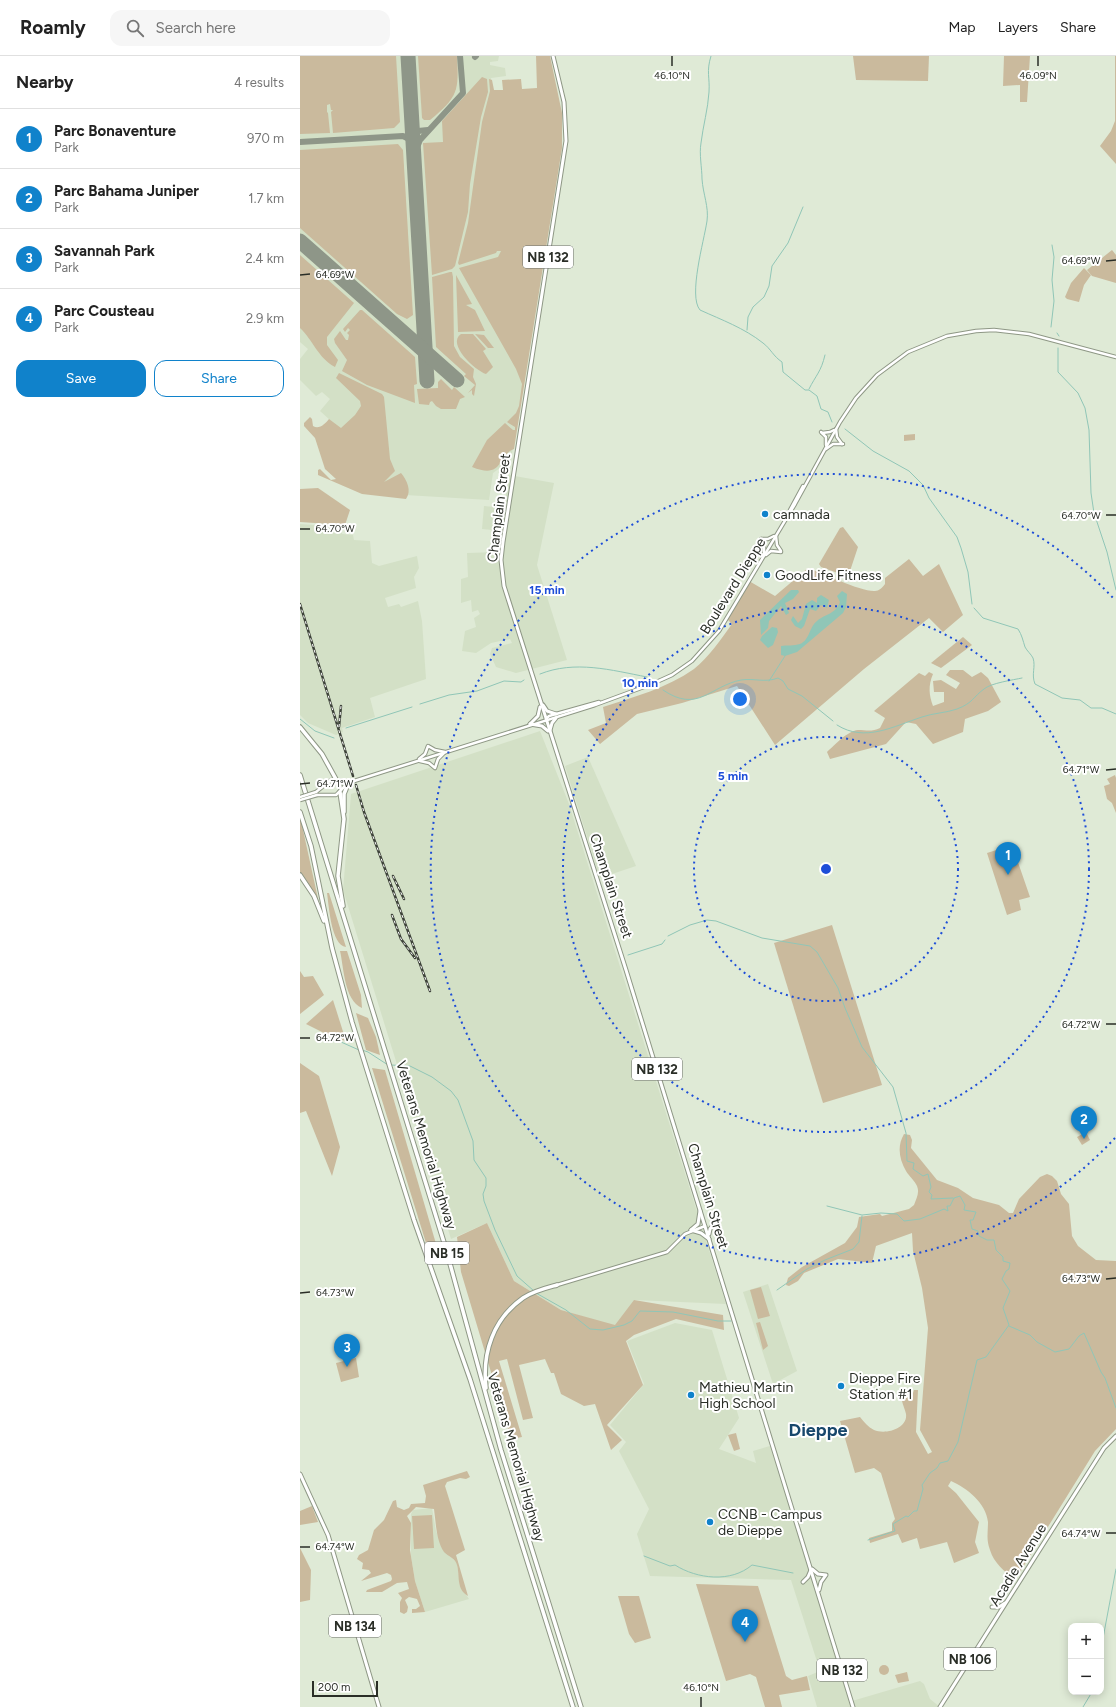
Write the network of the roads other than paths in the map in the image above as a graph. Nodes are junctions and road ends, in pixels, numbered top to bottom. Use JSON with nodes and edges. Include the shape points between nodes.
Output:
{"nodes":[{"id":1,"x":553,"y":56,"type":"edge"},
{"id":2,"x":1116,"y":357,"type":"edge"},
{"id":3,"x":836,"y":428,"type":"junction"},
{"id":4,"x":823,"y":452,"type":"junction"},
{"id":5,"x":776,"y":534,"type":"junction"},
{"id":6,"x":764,"y":556,"type":"junction"},
{"id":7,"x":540,"y":703,"type":"junction"},
{"id":8,"x":556,"y":716,"type":"junction"},
{"id":9,"x":546,"y":719,"type":"junction"},
{"id":10,"x":530,"y":724,"type":"junction"},
{"id":11,"x":300,"y":727,"type":"edge"},
{"id":12,"x":550,"y":732,"type":"junction"},
{"id":13,"x":445,"y":752,"type":"junction"},
{"id":14,"x":417,"y":761,"type":"junction"},
{"id":15,"x":300,"y":775,"type":"edge"},
{"id":16,"x":337,"y":781,"type":"junction"},
{"id":17,"x":350,"y":783,"type":"junction"},
{"id":18,"x":340,"y":792,"type":"junction"},
{"id":19,"x":317,"y":793,"type":"junction"},
{"id":20,"x":300,"y":799,"type":"edge"},
{"id":21,"x":300,"y":812,"type":"edge"},
{"id":22,"x":344,"y":819,"type":"junction"},
{"id":23,"x":300,"y":874,"type":"edge"},
{"id":24,"x":353,"y":947,"type":"junction"},
{"id":25,"x":332,"y":948,"type":"junction"},
{"id":26,"x":700,"y":1210,"type":"junction"},
{"id":27,"x":716,"y":1223,"type":"dead end"},
{"id":28,"x":706,"y":1226,"type":"junction"},
{"id":29,"x":691,"y":1230,"type":"junction"},
{"id":30,"x":710,"y":1240,"type":"junction"},
{"id":31,"x":557,"y":1284,"type":"joint"},
{"id":32,"x":487,"y":1399,"type":"junction"},
{"id":33,"x":1116,"y":1436,"type":"edge"},
{"id":34,"x":300,"y":1474,"type":"edge"},
{"id":35,"x":811,"y":1568,"type":"junction"},
{"id":36,"x":802,"y":1582,"type":"dead end"},
{"id":37,"x":819,"y":1594,"type":"junction"},
{"id":38,"x":1007,"y":1602,"type":"junction"},
{"id":39,"x":992,"y":1607,"type":"dead end"},
{"id":40,"x":379,"y":1707,"type":"edge"},
{"id":41,"x":573,"y":1707,"type":"edge"},
{"id":42,"x":581,"y":1707,"type":"edge"},
{"id":43,"x":853,"y":1707,"type":"edge"},
{"id":44,"x":940,"y":1707,"type":"edge"}],
"edges":[{"from":1,"to":7,"type":"main road","name":"Champlain Street","number":"NB 132","via":[[564,102],[566,141],[501,560],[507,600]]},
{"from":2,"to":3,"type":"main road","via":[[1012,331],[976,331],[947,336],[908,352],[877,374],[856,398]]},
{"from":3,"to":4,"type":"main road"},
{"from":3,"to":4,"type":"main road","via":[[830,432],[821,432],[826,437]]},
{"from":3,"to":4,"type":"main road","via":[[837,437],[843,444],[833,444]]},
{"from":4,"to":5,"type":"main road","name":"Boulevard Dieppe"},
{"from":5,"to":6,"type":"main road","name":"Boulevard Dieppe"},
{"from":5,"to":6,"type":"main road","via":[[768,539],[761,539]]},
{"from":5,"to":6,"type":"main road","via":[[776,544],[781,552],[771,551]]},
{"from":6,"to":8,"type":"main road","name":"Boulevard Dieppe","via":[[719,631],[692,661],[672,675],[652,684]]},
{"from":7,"to":8,"type":"main road"},
{"from":7,"to":9,"type":"main road","name":"Champlain Street","number":"NB 132"},
{"from":7,"to":10,"type":"main road","via":[[539,715]]},
{"from":8,"to":9,"type":"main road","name":"Boulevard Dieppe"},
{"from":8,"to":12,"type":"main road"},
{"from":9,"to":10,"type":"main road","name":"Boulevard Dieppe"},
{"from":9,"to":12,"type":"main road","name":"Champlain Street","number":"NB 132"},
{"from":10,"to":12,"type":"main road","via":[[542,726]]},
{"from":10,"to":13,"type":"main road","name":"Boulevard Dieppe"},
{"from":11,"to":16,"type":"highway","via":[[322,754]]},
{"from":12,"to":26,"type":"main road","name":"Champlain Street","number":"NB 132"},
{"from":13,"to":14,"type":"main road","name":"Boulevard Dieppe"},
{"from":13,"to":14,"type":"main road","via":[[428,746],[425,754]]},
{"from":13,"to":14,"type":"main road","via":[[438,758],[435,768],[429,763]]},
{"from":14,"to":17,"type":"main road","name":"Boulevard Dieppe"},
{"from":15,"to":24,"type":"highway","name":"Veterans Memorial Highway","number":"NB 15"},
{"from":16,"to":17,"type":"main road"},
{"from":16,"to":18,"type":"main road","via":[[341,787]]},
{"from":16,"to":19,"type":"main road","via":[[329,781]]},
{"from":17,"to":18,"type":"main road"},
{"from":17,"to":22,"type":"highway","via":[[344,794]]},
{"from":18,"to":19,"type":"main road","via":[[336,795]]},
{"from":18,"to":22,"type":"highway"},
{"from":19,"to":20,"type":"main road","bridge":true},
{"from":21,"to":25,"type":"highway","name":"Veterans Memorial Highway","number":"NB 15"},
{"from":22,"to":24,"type":"highway","via":[[339,885]]},
{"from":23,"to":25,"type":"highway","via":[[320,911]]},
{"from":24,"to":32,"type":"highway","name":"Veterans Memorial Highway","number":"NB 15","via":[[446,1249]]},
{"from":25,"to":41,"type":"highway","name":"Veterans Memorial Highway","number":"NB 15","via":[[396,1164],[470,1379]]},
{"from":26,"to":28,"type":"main road","name":"Champlain Street","number":"NB 132"},
{"from":26,"to":29,"type":"main road","via":[[699,1221]]},
{"from":27,"to":30,"type":"main road","via":[[709,1230]]},
{"from":28,"to":29,"type":"main road"},
{"from":28,"to":30,"type":"main road","name":"Champlain Street","number":"NB 132"},
{"from":29,"to":30,"type":"main road","via":[[701,1233]]},
{"from":29,"to":31,"type":"main road","via":[[667,1252]]},
{"from":30,"to":35,"type":"main road","name":"Champlain Street","number":"NB 132"},
{"from":31,"to":32,"type":"highway","via":[[523,1298],[500,1321],[487,1351]]},
{"from":32,"to":42,"type":"highway","name":"Veterans Memorial Highway","number":"NB 15"},
{"from":33,"to":38,"type":"main road","name":"Acadie Avenue","number":"NB 106","via":[[1104,1448]]},
{"from":34,"to":40,"type":"main road","number":"NB 134","via":[[328,1535]]},
{"from":35,"to":36,"type":"main road","via":[[808,1577]]},
{"from":35,"to":37,"type":"main road","name":"Champlain Street","number":"NB 132"},
{"from":35,"to":37,"type":"main road","via":[[818,1574],[826,1575],[821,1582]]},
{"from":37,"to":43,"type":"main road","name":"Champlain Street","number":"NB 132"},
{"from":38,"to":39,"type":"main road","via":[[999,1607]]},
{"from":38,"to":44,"type":"main road","name":"Acadie Avenue","number":"NB 106"}]}
